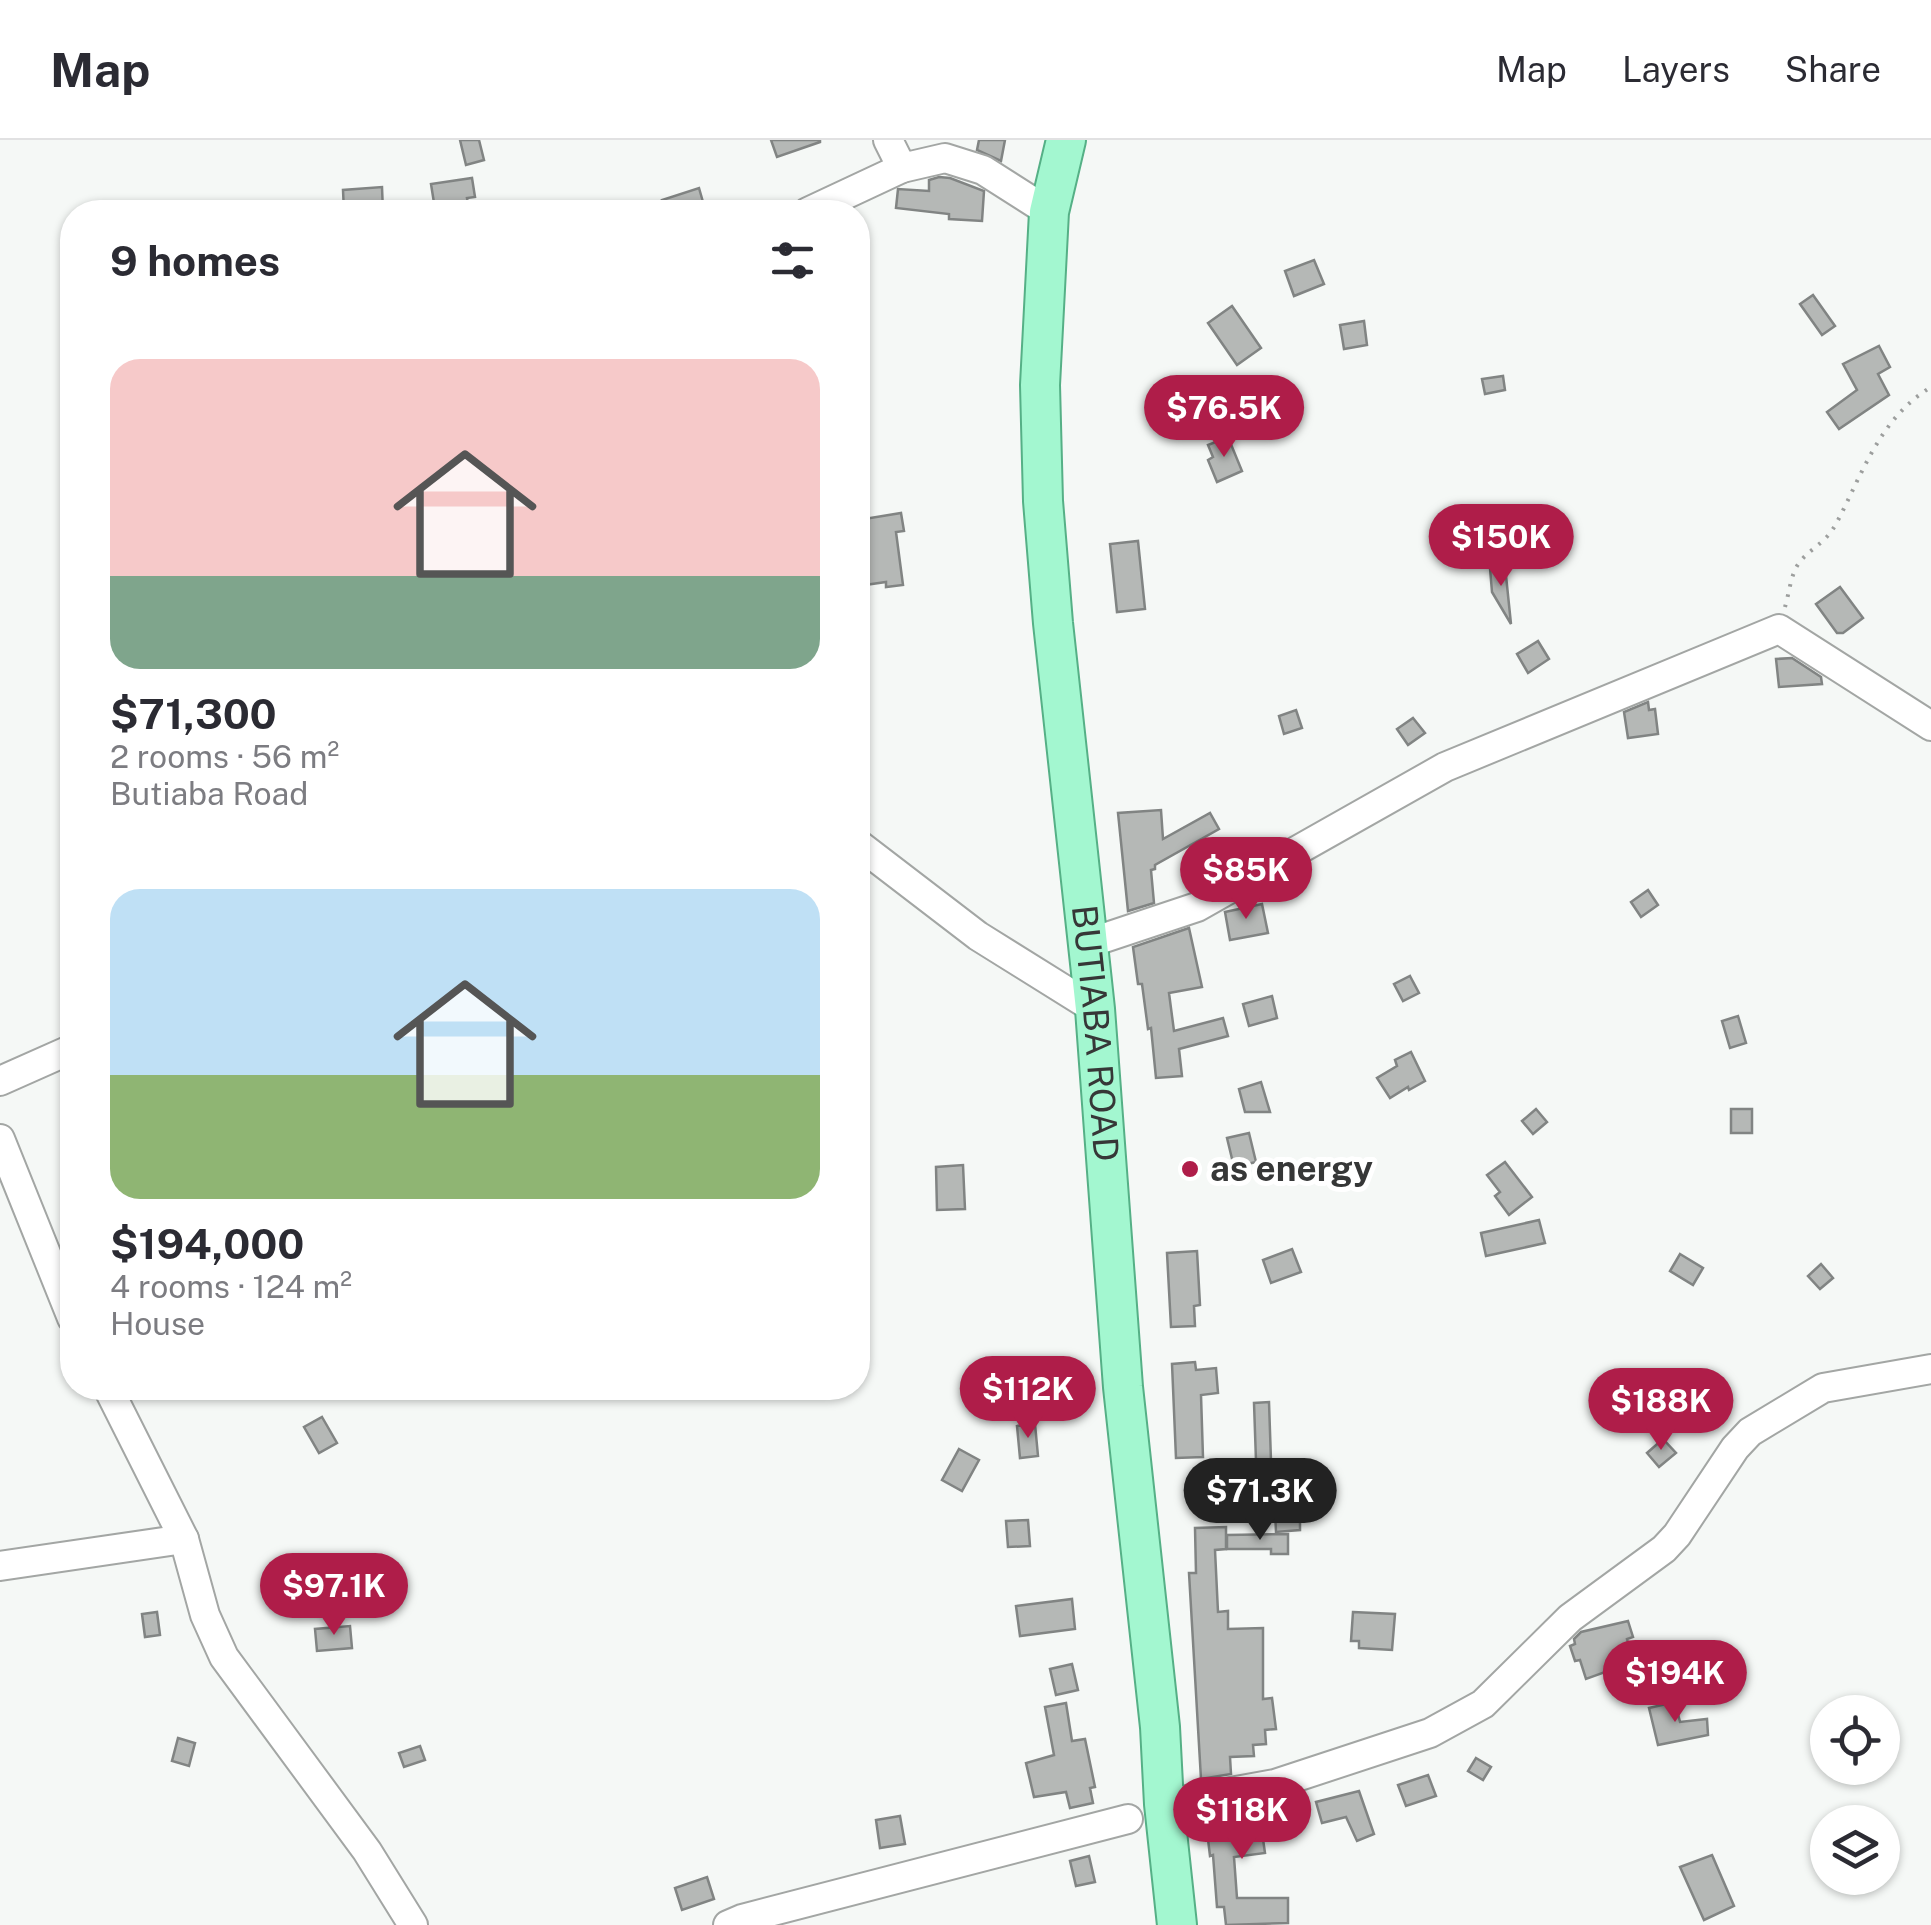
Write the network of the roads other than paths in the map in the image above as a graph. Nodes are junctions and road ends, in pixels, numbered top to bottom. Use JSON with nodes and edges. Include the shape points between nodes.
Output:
{"nodes":[{"id":1,"x":888,"y":140,"type":"edge"},
{"id":2,"x":1066,"y":140,"type":"edge"},
{"id":3,"x":902,"y":168,"type":"junction"},
{"id":4,"x":834,"y":200,"type":"edge"},
{"id":5,"x":1049,"y":212,"type":"junction"},
{"id":6,"x":1931,"y":726,"type":"edge"},
{"id":7,"x":870,"y":853,"type":"edge"},
{"id":8,"x":1086,"y":944,"type":"junction"},
{"id":9,"x":1095,"y":1009,"type":"junction"},
{"id":10,"x":60,"y":1054,"type":"edge"},
{"id":11,"x":0,"y":1081,"type":"edge"},
{"id":12,"x":0,"y":1139,"type":"edge"},
{"id":13,"x":60,"y":1288,"type":"edge"},
{"id":14,"x":1931,"y":1368,"type":"edge"},
{"id":15,"x":114,"y":1400,"type":"edge"},
{"id":16,"x":184,"y":1538,"type":"junction"},
{"id":17,"x":0,"y":1566,"type":"edge"},
{"id":18,"x":1164,"y":1804,"type":"junction"},
{"id":19,"x":1128,"y":1819,"type":"dead end"},
{"id":20,"x":413,"y":1925,"type":"edge"},
{"id":21,"x":728,"y":1925,"type":"edge"},
{"id":22,"x":1177,"y":1925,"type":"edge"}],
"edges":[{"from":1,"to":3,"type":"street"},
{"from":2,"to":5,"type":"main road","name":"BUTIABA ROAD"},
{"from":3,"to":4,"type":"street"},
{"from":3,"to":5,"type":"street","via":[[944,158],[983,170]]},
{"from":5,"to":8,"type":"main road","name":"BUTIABA ROAD","via":[[1040,385],[1043,501]]},
{"from":6,"to":8,"type":"street","via":[[1778,630],[1445,767],[1197,907]]},
{"from":7,"to":9,"type":"street","via":[[978,936]]},
{"from":8,"to":9,"type":"main road","name":"BUTIABA ROAD"},
{"from":9,"to":18,"type":"main road","name":"BUTIABA ROAD"},
{"from":10,"to":11,"type":"street"},
{"from":12,"to":13,"type":"street"},
{"from":14,"to":18,"type":"street","via":[[1823,1388],[1750,1432],[1664,1549],[1570,1618],[1483,1704],[1430,1733],[1275,1784]]},
{"from":15,"to":16,"type":"street"},
{"from":16,"to":17,"type":"street"},
{"from":16,"to":20,"type":"street","via":[[224,1656]]},
{"from":18,"to":22,"type":"main road","name":"BUTIABA ROAD"},
{"from":19,"to":21,"type":"street"}]}
